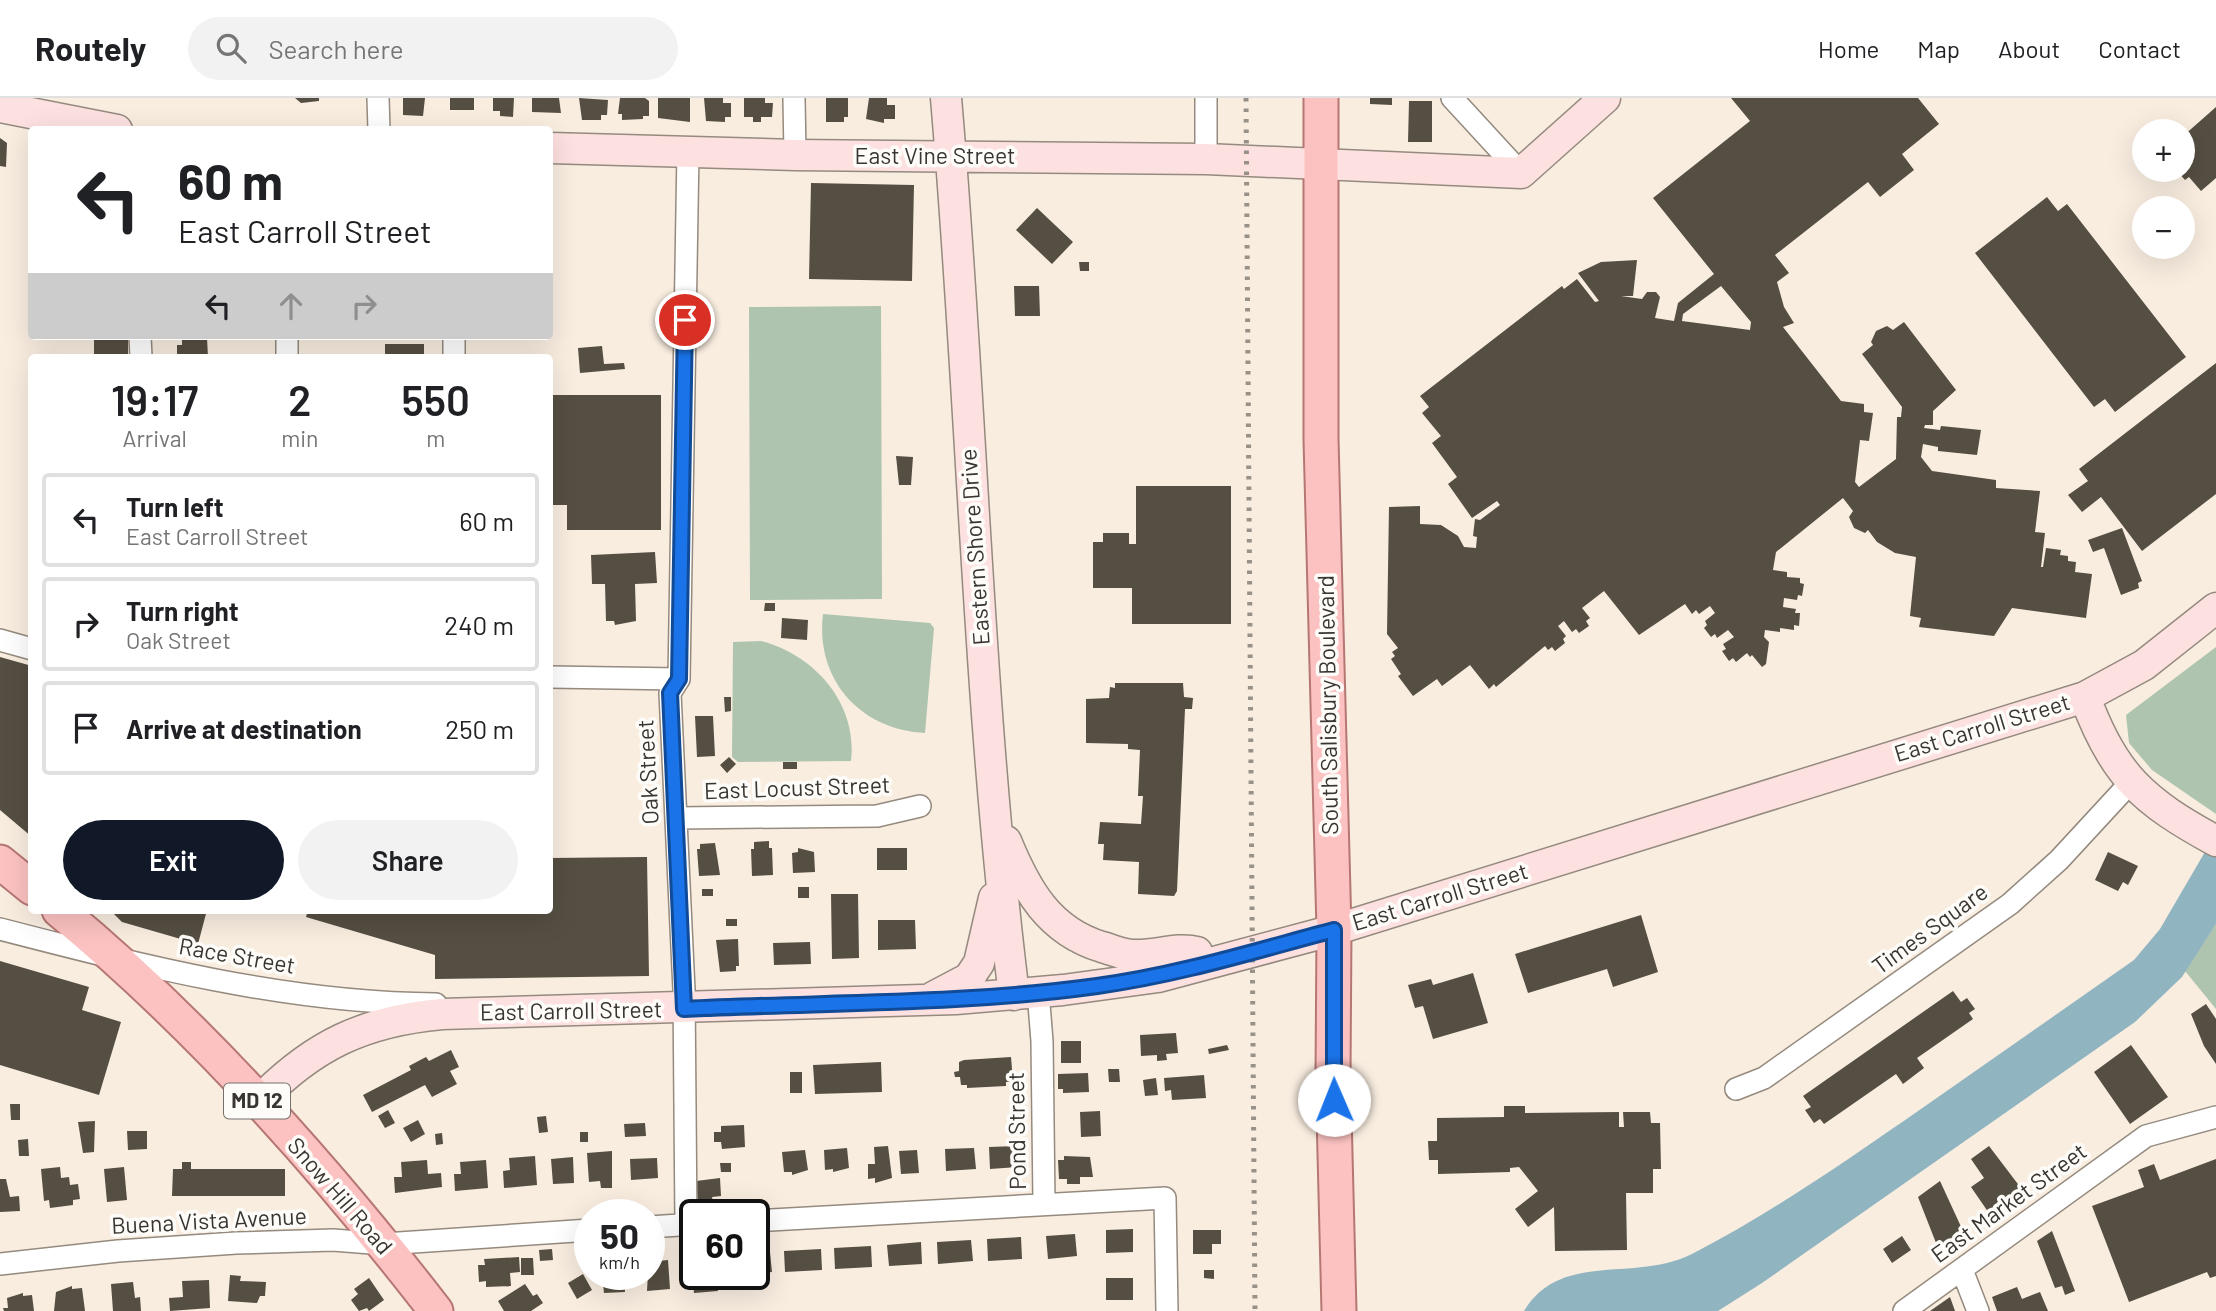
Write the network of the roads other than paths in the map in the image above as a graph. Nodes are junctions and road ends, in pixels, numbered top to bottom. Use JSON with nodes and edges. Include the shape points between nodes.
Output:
{"nodes":[{"id":1,"x":378,"y":98,"type":"edge"},
{"id":2,"x":794,"y":98,"type":"edge"},
{"id":3,"x":946,"y":98,"type":"edge"},
{"id":4,"x":1206,"y":98,"type":"edge"},
{"id":5,"x":1321,"y":98,"type":"edge"},
{"id":6,"x":1452,"y":98,"type":"edge"},
{"id":7,"x":1605,"y":98,"type":"edge"},
{"id":8,"x":0,"y":107,"type":"edge"},
{"id":9,"x":56,"y":107,"type":"edge"},
{"id":10,"x":106,"y":126,"type":"edge"},
{"id":11,"x":379,"y":126,"type":"edge"},
{"id":12,"x":553,"y":148,"type":"edge"},
{"id":13,"x":688,"y":151,"type":"junction"},
{"id":14,"x":795,"y":155,"type":"junction"},
{"id":15,"x":951,"y":156,"type":"junction"},
{"id":16,"x":1206,"y":159,"type":"junction"},
{"id":17,"x":1321,"y":164,"type":"junction"},
{"id":18,"x":1521,"y":173,"type":"junction"},
{"id":19,"x":2216,"y":608,"type":"edge"},
{"id":20,"x":0,"y":640,"type":"edge"},
{"id":21,"x":28,"y":648,"type":"edge"},
{"id":22,"x":553,"y":677,"type":"edge"},
{"id":23,"x":679,"y":679,"type":"junction"},
{"id":24,"x":2085,"y":697,"type":"junction"},
{"id":25,"x":2131,"y":782,"type":"junction"},
{"id":26,"x":920,"y":806,"type":"dead end"},
{"id":27,"x":994,"y":808,"type":"junction"},
{"id":28,"x":676,"y":818,"type":"junction"},
{"id":29,"x":2205,"y":835,"type":"edge"},
{"id":30,"x":0,"y":862,"type":"edge"},
{"id":31,"x":999,"y":874,"type":"junction"},
{"id":32,"x":28,"y":885,"type":"edge"},
{"id":33,"x":64,"y":914,"type":"edge"},
{"id":34,"x":0,"y":929,"type":"edge"},
{"id":35,"x":1334,"y":930,"type":"junction"},
{"id":36,"x":1228,"y":958,"type":"junction"},
{"id":37,"x":120,"y":960,"type":"junction"},
{"id":38,"x":1026,"y":994,"type":"junction"},
{"id":39,"x":926,"y":1000,"type":"junction"},
{"id":40,"x":684,"y":1009,"type":"junction"},
{"id":41,"x":468,"y":1013,"type":"junction"},
{"id":42,"x":1736,"y":1088,"type":"dead end"},
{"id":43,"x":258,"y":1102,"type":"junction"},
{"id":44,"x":2216,"y":1117,"type":"edge"},
{"id":45,"x":689,"y":1199,"type":"edge"},
{"id":46,"x":1044,"y":1203,"type":"junction"},
{"id":47,"x":770,"y":1220,"type":"edge"},
{"id":48,"x":574,"y":1231,"type":"edge"},
{"id":49,"x":384,"y":1244,"type":"junction"},
{"id":50,"x":0,"y":1264,"type":"edge"},
{"id":51,"x":1962,"y":1270,"type":"junction"},
{"id":52,"x":436,"y":1311,"type":"edge"},
{"id":53,"x":1167,"y":1311,"type":"edge"},
{"id":54,"x":1339,"y":1311,"type":"edge"},
{"id":55,"x":1904,"y":1311,"type":"edge"},
{"id":56,"x":1978,"y":1311,"type":"edge"}],
"edges":[{"from":1,"to":11,"type":"street"},
{"from":2,"to":14,"type":"street"},
{"from":3,"to":15,"type":"main road","name":"Eastern Shore Drive"},
{"from":4,"to":16,"type":"street"},
{"from":5,"to":17,"type":"main road","name":"South Salisbury Boulevard"},
{"from":6,"to":18,"type":"street"},
{"from":7,"to":18,"type":"main road"},
{"from":8,"to":9,"type":"main road"},
{"from":9,"to":10,"type":"main road"},
{"from":12,"to":13,"type":"main road","name":"East Vine Street"},
{"from":13,"to":14,"type":"main road","name":"East Vine Street"},
{"from":13,"to":23,"type":"street","name":"Oak Street"},
{"from":14,"to":15,"type":"main road","name":"East Vine Street"},
{"from":15,"to":16,"type":"main road","name":"East Vine Street"},
{"from":15,"to":27,"type":"main road","name":"Eastern Shore Drive"},
{"from":16,"to":17,"type":"main road","name":"East Vine Street"},
{"from":17,"to":18,"type":"main road","name":"East Vine Street"},
{"from":17,"to":35,"type":"main road","name":"South Salisbury Boulevard","via":[[1321,439]]},
{"from":19,"to":24,"type":"main road","name":"East Carroll Street","via":[[2144,665]]},
{"from":20,"to":21,"type":"street"},
{"from":22,"to":23,"type":"street"},
{"from":23,"to":28,"type":"street","name":"Oak Street","via":[[670,693]]},
{"from":24,"to":25,"type":"main road","via":[[2102,742]]},
{"from":24,"to":35,"type":"main road","name":"East Carroll Street"},
{"from":25,"to":29,"type":"main road","via":[[2164,811]]},
{"from":25,"to":42,"type":"street","name":"Times Square","via":[[2059,860],[2010,904],[1763,1078]]},
{"from":26,"to":28,"type":"street","name":"East Locust Street","via":[[877,816]]},
{"from":27,"to":31,"type":"main road","name":"Eastern Shore Drive"},
{"from":27,"to":36,"type":"main road","via":[[1021,879],[1062,929],[1081,941],[1128,955],[1155,956],[1187,949]]},
{"from":28,"to":40,"type":"street","name":"Oak Street"},
{"from":30,"to":32,"type":"main road"},
{"from":31,"to":38,"type":"main road","name":"Eastern Shore Drive"},
{"from":31,"to":39,"type":"main road","via":[[979,963],[969,978]]},
{"from":33,"to":37,"type":"main road","name":"Snow Hill Road","number":"MD 12"},
{"from":34,"to":37,"type":"street","name":"Race Street"},
{"from":35,"to":36,"type":"main road","name":"East Carroll Street"},
{"from":35,"to":54,"type":"main road","name":"South Salisbury Boulevard"},
{"from":36,"to":38,"type":"main road","name":"East Carroll Street","via":[[1158,976]]},
{"from":37,"to":41,"type":"street","name":"Race Street","via":[[203,979],[346,1001],[440,1004]]},
{"from":37,"to":43,"type":"main road","name":"Snow Hill Road","number":"MD 12"},
{"from":38,"to":39,"type":"main road","name":"East Carroll Street"},
{"from":38,"to":46,"type":"street","name":"Pond Street","via":[[1042,1041]]},
{"from":39,"to":40,"type":"main road","name":"East Carroll Street"},
{"from":40,"to":41,"type":"main road","name":"East Carroll Street"},
{"from":40,"to":45,"type":"street","name":"Oak Street"},
{"from":41,"to":43,"type":"main road","name":"East Carroll Street","via":[[405,1017],[365,1027],[326,1045]]},
{"from":43,"to":49,"type":"main road","name":"Snow Hill Road","number":"MD 12"},
{"from":44,"to":51,"type":"street","name":"East Market Street","via":[[2146,1136]]},
{"from":46,"to":47,"type":"street"},
{"from":46,"to":53,"type":"street","name":"Pond Street","via":[[1165,1198]]},
{"from":48,"to":49,"type":"street","name":"Buena Vista Avenue"},
{"from":49,"to":50,"type":"street","name":"Buena Vista Avenue","via":[[236,1243]]},
{"from":49,"to":52,"type":"main road","name":"Snow Hill Road","number":"MD 12"},
{"from":51,"to":55,"type":"street","name":"East Market Street"},
{"from":51,"to":56,"type":"street"}]}
